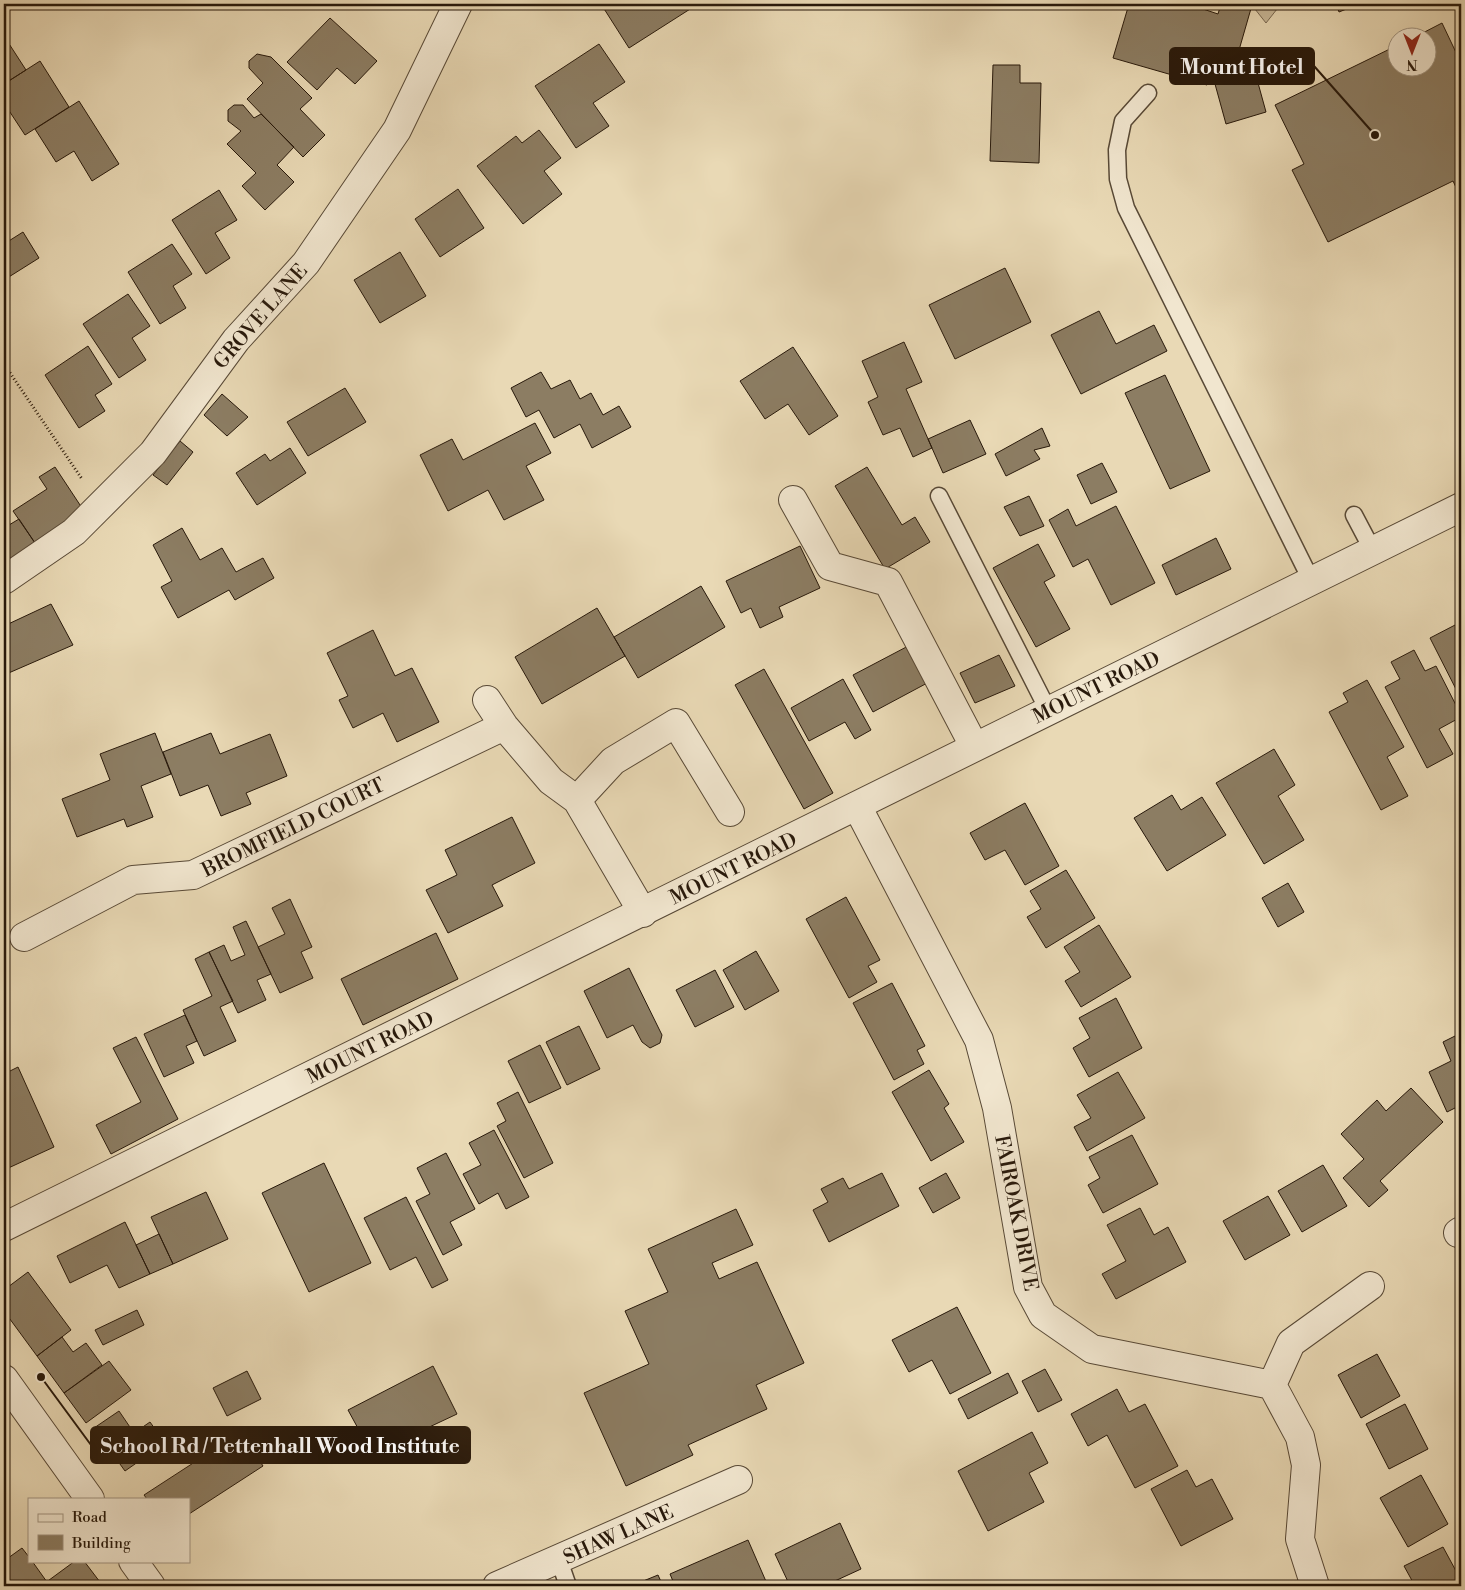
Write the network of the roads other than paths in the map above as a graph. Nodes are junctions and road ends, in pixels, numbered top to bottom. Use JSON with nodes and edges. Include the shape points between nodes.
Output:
{"nodes":[{"id":1,"x":458,"y":4,"type":"edge"},
{"id":2,"x":1148,"y":93,"type":"dead end"},
{"id":3,"x":939,"y":496,"type":"dead end"},
{"id":4,"x":793,"y":500,"type":"dead end"},
{"id":5,"x":1461,"y":507,"type":"edge"},
{"id":6,"x":1354,"y":515,"type":"dead end"},
{"id":7,"x":1373,"y":551,"type":"junction"},
{"id":8,"x":4,"y":580,"type":"edge"},
{"id":9,"x":1312,"y":582,"type":"junction"},
{"id":10,"x":487,"y":700,"type":"dead end"},
{"id":11,"x":1048,"y":710,"type":"junction"},
{"id":12,"x":504,"y":726,"type":"junction"},
{"id":13,"x":974,"y":746,"type":"junction"},
{"id":14,"x":577,"y":800,"type":"junction"},
{"id":15,"x":857,"y":806,"type":"junction"},
{"id":16,"x":730,"y":812,"type":"dead end"},
{"id":17,"x":643,"y":913,"type":"junction"},
{"id":18,"x":24,"y":937,"type":"dead end"},
{"id":19,"x":4,"y":1226,"type":"edge"},
{"id":20,"x":1370,"y":1286,"type":"dead end"},
{"id":21,"x":4,"y":1379,"type":"edge"},
{"id":22,"x":1272,"y":1385,"type":"junction"},
{"id":23,"x":738,"y":1480,"type":"dead end"},
{"id":24,"x":89,"y":1498,"type":"edge"},
{"id":25,"x":558,"y":1560,"type":"junction"},
{"id":26,"x":135,"y":1562,"type":"edge"},
{"id":27,"x":1306,"y":1583,"type":"edge"},
{"id":28,"x":151,"y":1586,"type":"edge"},
{"id":29,"x":498,"y":1586,"type":"edge"},
{"id":30,"x":568,"y":1586,"type":"edge"}],
"edges":[{"from":1,"to":8,"type":"street","name":"GROVE LANE","via":[[397,130],[306,263],[236,340],[153,453],[74,532]]},
{"from":2,"to":9,"type":"lane","via":[[1123,121],[1117,150],[1118,180],[1126,208]]},
{"from":3,"to":11,"type":"lane"},
{"from":4,"to":13,"type":"street","via":[[830,566],[888,582]]},
{"from":5,"to":7,"type":"street","name":"MOUNT ROAD"},
{"from":6,"to":7,"type":"lane"},
{"from":7,"to":9,"type":"street","name":"MOUNT ROAD"},
{"from":9,"to":11,"type":"street","name":"MOUNT ROAD"},
{"from":10,"to":12,"type":"street"},
{"from":11,"to":13,"type":"street","name":"MOUNT ROAD"},
{"from":12,"to":14,"type":"street","via":[[551,781]]},
{"from":12,"to":18,"type":"street","name":"BROMFIELD COURT","via":[[193,875],[133,880]]},
{"from":13,"to":15,"type":"street","name":"MOUNT ROAD"},
{"from":14,"to":16,"type":"street","via":[[613,761],[676,723]]},
{"from":14,"to":17,"type":"street"},
{"from":15,"to":17,"type":"street","name":"MOUNT ROAD"},
{"from":15,"to":22,"type":"street","name":"FAIROAK DRIVE","via":[[978,1040],[997,1108],[1028,1287],[1043,1315],[1092,1349]]},
{"from":17,"to":19,"type":"street","name":"MOUNT ROAD"},
{"from":20,"to":22,"type":"street","via":[[1291,1343]]},
{"from":21,"to":24,"type":"street"},
{"from":22,"to":27,"type":"street","via":[[1300,1437],[1306,1465],[1300,1539]]},
{"from":23,"to":25,"type":"street","name":"SHAW LANE"},
{"from":25,"to":29,"type":"street","name":"SHAW LANE"},
{"from":25,"to":30,"type":"lane"},
{"from":26,"to":28,"type":"street"}]}
